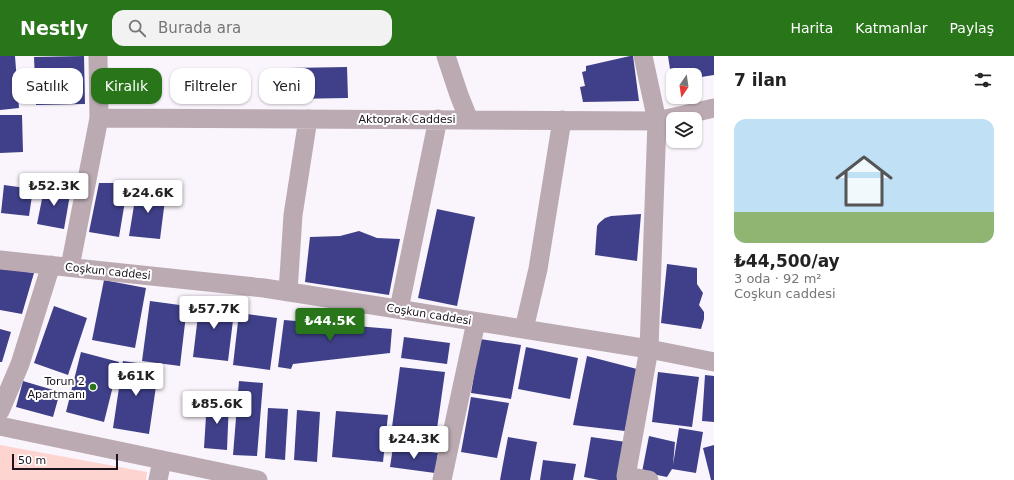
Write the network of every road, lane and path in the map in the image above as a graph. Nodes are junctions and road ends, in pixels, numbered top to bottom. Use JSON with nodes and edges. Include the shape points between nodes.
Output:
{"nodes":[{"id":1,"x":98,"y":56,"type":"edge"},
{"id":2,"x":446,"y":56,"type":"edge"},
{"id":3,"x":644,"y":56,"type":"edge"},
{"id":4,"x":714,"y":108,"type":"edge"},
{"id":5,"x":99,"y":118,"type":"junction"},
{"id":6,"x":308,"y":118,"type":"junction"},
{"id":7,"x":438,"y":119,"type":"junction"},
{"id":8,"x":470,"y":120,"type":"junction"},
{"id":9,"x":562,"y":120,"type":"junction"},
{"id":10,"x":657,"y":121,"type":"junction"},
{"id":11,"x":0,"y":260,"type":"edge"},
{"id":12,"x":51,"y":265,"type":"junction"},
{"id":13,"x":70,"y":267,"type":"junction"},
{"id":14,"x":288,"y":292,"type":"junction"},
{"id":15,"x":399,"y":309,"type":"junction"},
{"id":16,"x":476,"y":322,"type":"junction"},
{"id":17,"x":524,"y":329,"type":"junction"},
{"id":18,"x":649,"y":349,"type":"junction"},
{"id":19,"x":714,"y":362,"type":"edge"},
{"id":20,"x":0,"y":411,"type":"edge"},
{"id":21,"x":0,"y":426,"type":"edge"},
{"id":22,"x":162,"y":460,"type":"junction"},
{"id":23,"x":158,"y":480,"type":"edge"},
{"id":24,"x":258,"y":480,"type":"edge"},
{"id":25,"x":442,"y":480,"type":"edge"},
{"id":26,"x":649,"y":480,"type":"edge"}],
"edges":[{"from":1,"to":5,"type":"street"},
{"from":2,"to":8,"type":"street"},
{"from":3,"to":10,"type":"street"},
{"from":4,"to":10,"type":"street","name":"Aktoprak Caddesi"},
{"from":5,"to":6,"type":"street","name":"Aktoprak Caddesi"},
{"from":5,"to":13,"type":"street"},
{"from":6,"to":7,"type":"street","name":"Aktoprak Caddesi"},
{"from":6,"to":14,"type":"street","via":[[294,215]]},
{"from":7,"to":8,"type":"street","name":"Aktoprak Caddesi"},
{"from":7,"to":15,"type":"street"},
{"from":8,"to":9,"type":"street","name":"Aktoprak Caddesi"},
{"from":9,"to":10,"type":"street","name":"Aktoprak Caddesi"},
{"from":9,"to":17,"type":"street","via":[[538,269]]},
{"from":10,"to":18,"type":"street"},
{"from":11,"to":12,"type":"street","name":"Coşkun caddesi"},
{"from":12,"to":13,"type":"street","name":"Coşkun caddesi"},
{"from":12,"to":20,"type":"street","via":[[20,364]]},
{"from":13,"to":14,"type":"street","name":"Coşkun caddesi"},
{"from":14,"to":15,"type":"street","name":"Coşkun caddesi"},
{"from":15,"to":16,"type":"street","name":"Coşkun caddesi"},
{"from":16,"to":17,"type":"street","name":"Coşkun caddesi"},
{"from":16,"to":25,"type":"street"},
{"from":17,"to":18,"type":"street","name":"Coşkun caddesi"},
{"from":18,"to":19,"type":"street","name":"Coşkun caddesi"},
{"from":18,"to":26,"type":"street","via":[[626,476]]},
{"from":21,"to":22,"type":"street"},
{"from":22,"to":23,"type":"street"},
{"from":22,"to":24,"type":"street"}]}
